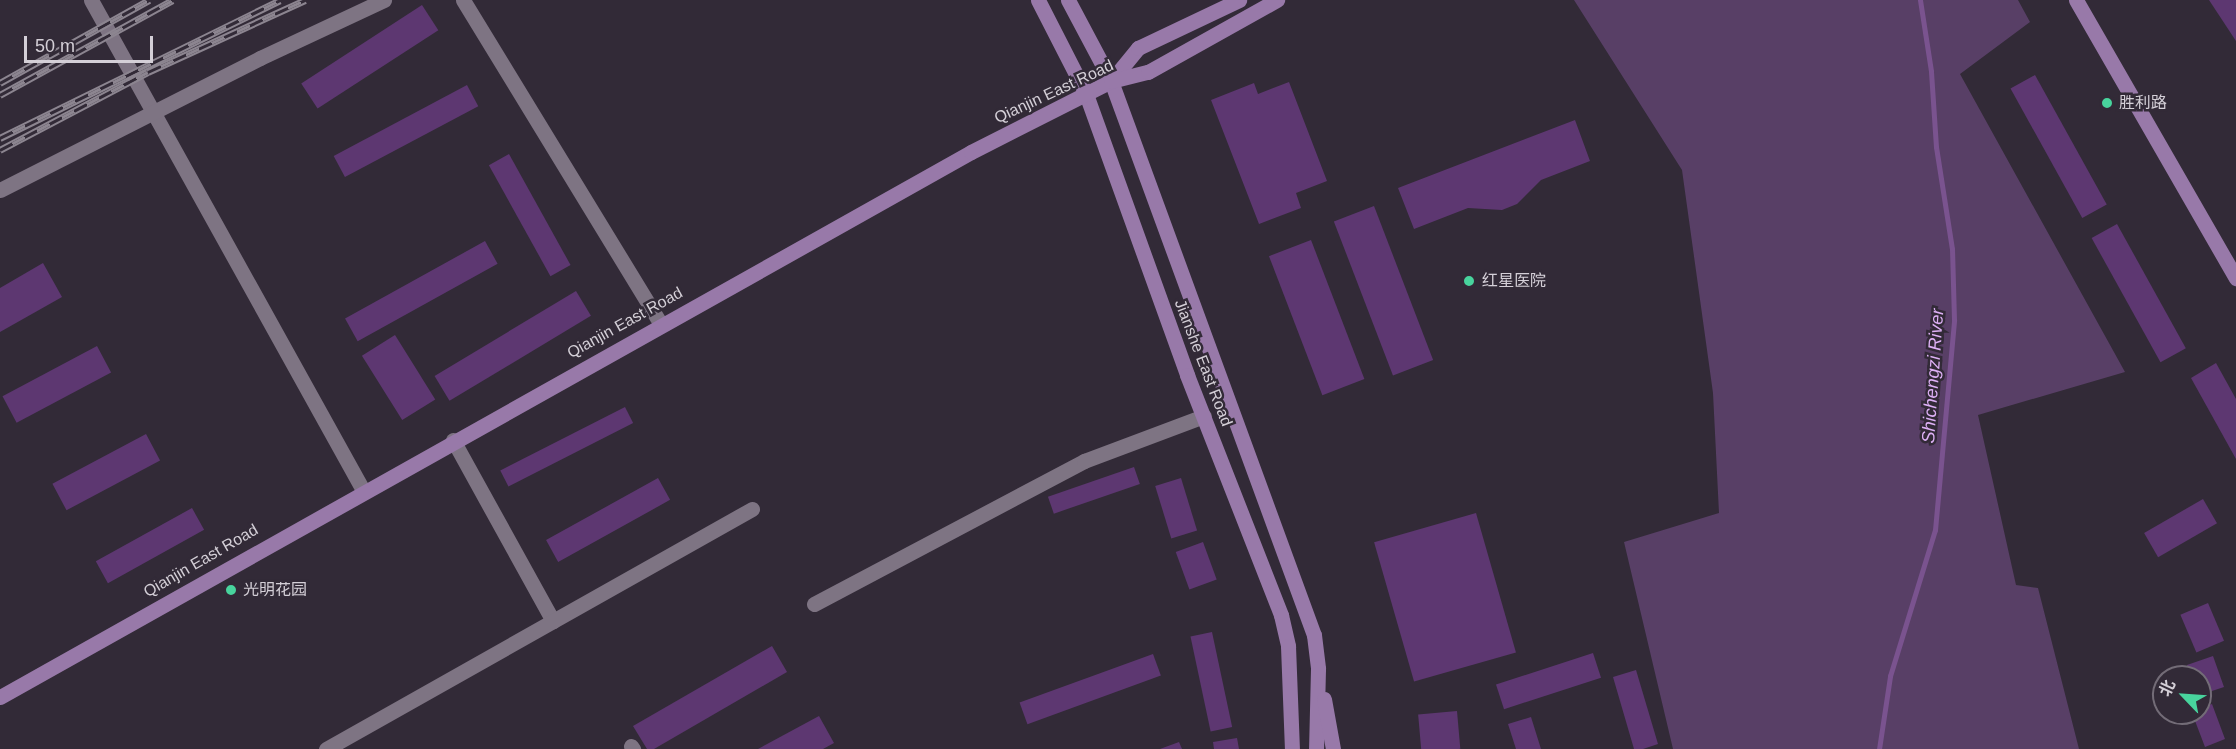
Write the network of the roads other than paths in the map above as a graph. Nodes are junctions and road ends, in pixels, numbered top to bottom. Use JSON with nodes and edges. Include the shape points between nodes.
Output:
{"nodes":[{"id":1,"x":91,"y":0,"type":"edge"},
{"id":2,"x":384,"y":0,"type":"edge"},
{"id":3,"x":463,"y":0,"type":"edge"},
{"id":4,"x":1038,"y":0,"type":"edge"},
{"id":5,"x":1068,"y":0,"type":"edge"},
{"id":6,"x":1239,"y":0,"type":"edge"},
{"id":7,"x":1277,"y":0,"type":"edge"},
{"id":8,"x":2076,"y":0,"type":"edge"},
{"id":9,"x":1111,"y":81,"type":"junction"},
{"id":10,"x":1086,"y":94,"type":"junction"},
{"id":11,"x":0,"y":190,"type":"edge"},
{"id":12,"x":2236,"y":278,"type":"edge"},
{"id":13,"x":661,"y":324,"type":"junction"},
{"id":14,"x":1204,"y":417,"type":"junction"},
{"id":15,"x":453,"y":440,"type":"junction"},
{"id":16,"x":363,"y":490,"type":"junction"},
{"id":17,"x":752,"y":508,"type":"dead end"},
{"id":18,"x":814,"y":604,"type":"dead end"},
{"id":19,"x":553,"y":621,"type":"junction"},
{"id":20,"x":1318,"y":669,"type":"junction"},
{"id":21,"x":0,"y":697,"type":"edge"},
{"id":22,"x":326,"y":749,"type":"edge"},
{"id":23,"x":1292,"y":749,"type":"edge"},
{"id":24,"x":1316,"y":749,"type":"edge"},
{"id":25,"x":1334,"y":749,"type":"edge"}],
"edges":[{"from":1,"to":16,"type":"street"},
{"from":2,"to":11,"type":"street"},
{"from":3,"to":13,"type":"street"},
{"from":4,"to":10,"type":"main road","name":"Jianshe East Road"},
{"from":5,"to":9,"type":"main road","name":"Jianshe East Road"},
{"from":6,"to":9,"type":"main road","via":[[1138,48]]},
{"from":7,"to":9,"type":"main road","name":"Qianjin East Road","via":[[1148,72]]},
{"from":8,"to":12,"type":"main road"},
{"from":9,"to":10,"type":"main road","name":"Qianjin East Road"},
{"from":9,"to":20,"type":"main road","name":"Jianshe East Road","via":[[1314,634]]},
{"from":10,"to":13,"type":"main road","name":"Qianjin East Road","via":[[971,152]]},
{"from":10,"to":14,"type":"main road","name":"Jianshe East Road"},
{"from":13,"to":15,"type":"main road","name":"Qianjin East Road"},
{"from":14,"to":18,"type":"street","via":[[1084,461]]},
{"from":14,"to":23,"type":"main road","name":"Jianshe East Road","via":[[1281,615],[1288,646]]},
{"from":15,"to":16,"type":"main road","name":"Qianjin East Road"},
{"from":15,"to":19,"type":"street"},
{"from":16,"to":21,"type":"main road","name":"Qianjin East Road"},
{"from":17,"to":19,"type":"street"},
{"from":19,"to":22,"type":"street"},
{"from":20,"to":24,"type":"main road","name":"Jianshe East Road"},
{"from":20,"to":25,"type":"main road"}]}
